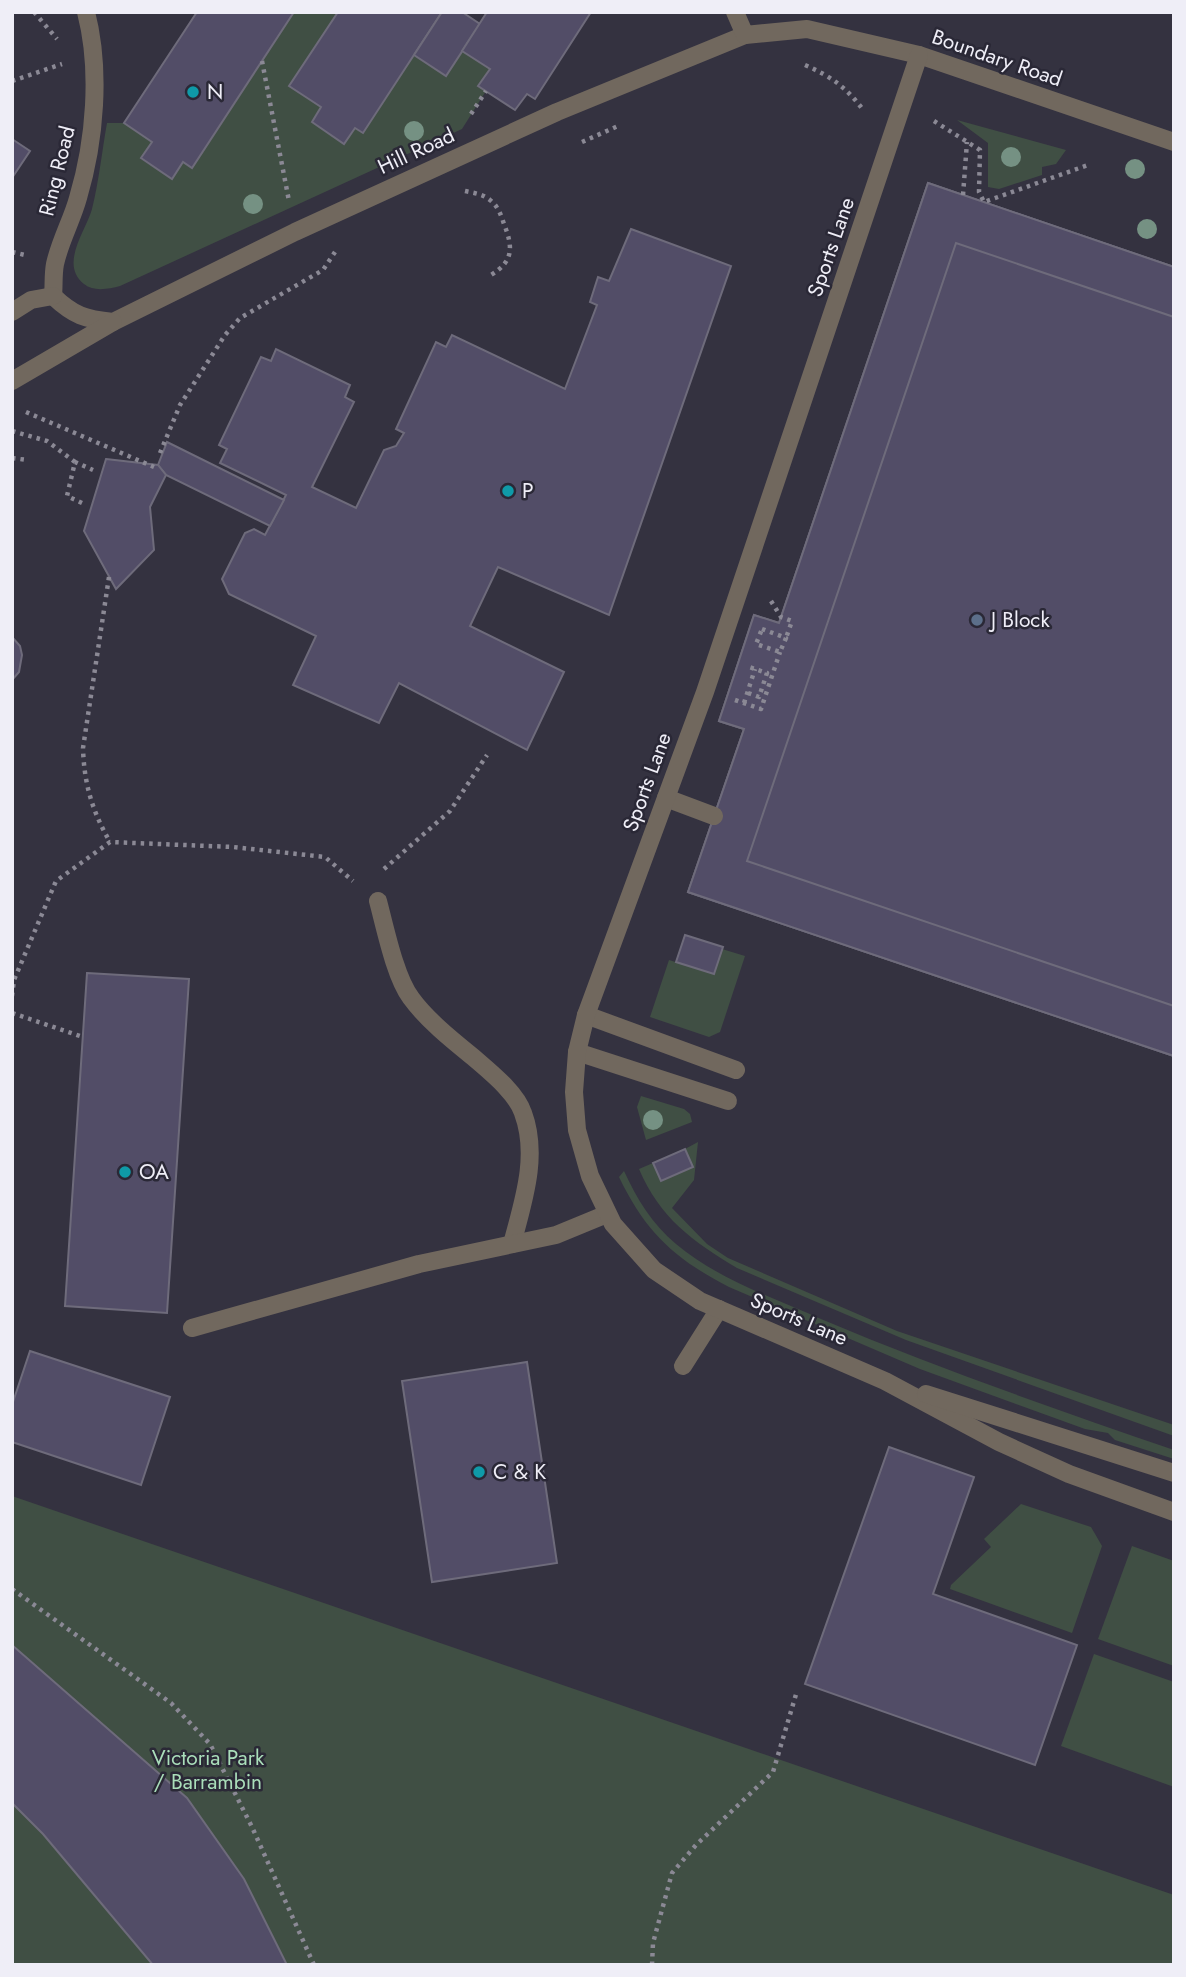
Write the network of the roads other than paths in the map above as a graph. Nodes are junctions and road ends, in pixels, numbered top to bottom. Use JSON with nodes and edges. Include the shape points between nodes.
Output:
{"nodes":[{"id":1,"x":86,"y":12,"type":"edge"},
{"id":2,"x":735,"y":12,"type":"edge"},
{"id":3,"x":745,"y":35,"type":"junction"},
{"id":4,"x":919,"y":55,"type":"junction"},
{"id":5,"x":1174,"y":142,"type":"edge"},
{"id":6,"x":53,"y":296,"type":"junction"},
{"id":7,"x":12,"y":312,"type":"edge"},
{"id":8,"x":113,"y":322,"type":"junction"},
{"id":9,"x":12,"y":381,"type":"edge"},
{"id":10,"x":666,"y":798,"type":"junction"},
{"id":11,"x":714,"y":816,"type":"dead end"},
{"id":12,"x":378,"y":901,"type":"road end"},
{"id":13,"x":586,"y":1014,"type":"junction"},
{"id":14,"x":577,"y":1052,"type":"junction"},
{"id":15,"x":736,"y":1070,"type":"dead end"},
{"id":16,"x":728,"y":1101,"type":"dead end"},
{"id":17,"x":607,"y":1214,"type":"junction"},
{"id":18,"x":512,"y":1244,"type":"junction"},
{"id":19,"x":719,"y":1309,"type":"junction"},
{"id":20,"x":192,"y":1328,"type":"dead end"},
{"id":21,"x":683,"y":1366,"type":"dead end"},
{"id":22,"x":886,"y":1381,"type":"junction"},
{"id":23,"x":1174,"y":1473,"type":"edge"},
{"id":24,"x":1174,"y":1512,"type":"edge"}],
"edges":[{"from":1,"to":6,"type":"street","name":"Ring Road","via":[[93,40],[95,112],[78,198],[54,266]]},
{"from":2,"to":3,"type":"street"},
{"from":3,"to":4,"type":"street","name":"Boundary Road","via":[[807,29]]},
{"from":3,"to":8,"type":"street","name":"Hill Road","via":[[545,117]]},
{"from":4,"to":5,"type":"street","name":"Boundary Road"},
{"from":4,"to":10,"type":"street","name":"Sports Lane"},
{"from":6,"to":7,"type":"street","via":[[31,300]]},
{"from":6,"to":8,"type":"street","via":[[69,312]]},
{"from":8,"to":9,"type":"street","name":"Hill Road"},
{"from":10,"to":11,"type":"street"},
{"from":10,"to":13,"type":"street","name":"Sports Lane"},
{"from":12,"to":18,"type":"street","via":[[410,997],[498,1078],[523,1111],[531,1149]]},
{"from":13,"to":14,"type":"street","name":"Sports Lane"},
{"from":13,"to":15,"type":"street"},
{"from":14,"to":16,"type":"street"},
{"from":14,"to":17,"type":"street","name":"Sports Lane","via":[[574,1092],[578,1130],[590,1176]]},
{"from":17,"to":18,"type":"street","via":[[556,1236]]},
{"from":17,"to":19,"type":"street","name":"Sports Lane","via":[[654,1270]]},
{"from":18,"to":20,"type":"street","via":[[419,1264]]},
{"from":19,"to":21,"type":"street"},
{"from":19,"to":22,"type":"street","name":"Sports Lane"},
{"from":22,"to":23,"type":"street","name":"Sports Lane"},
{"from":22,"to":24,"type":"street","name":"Sports Lane","via":[[999,1442]]}]}
